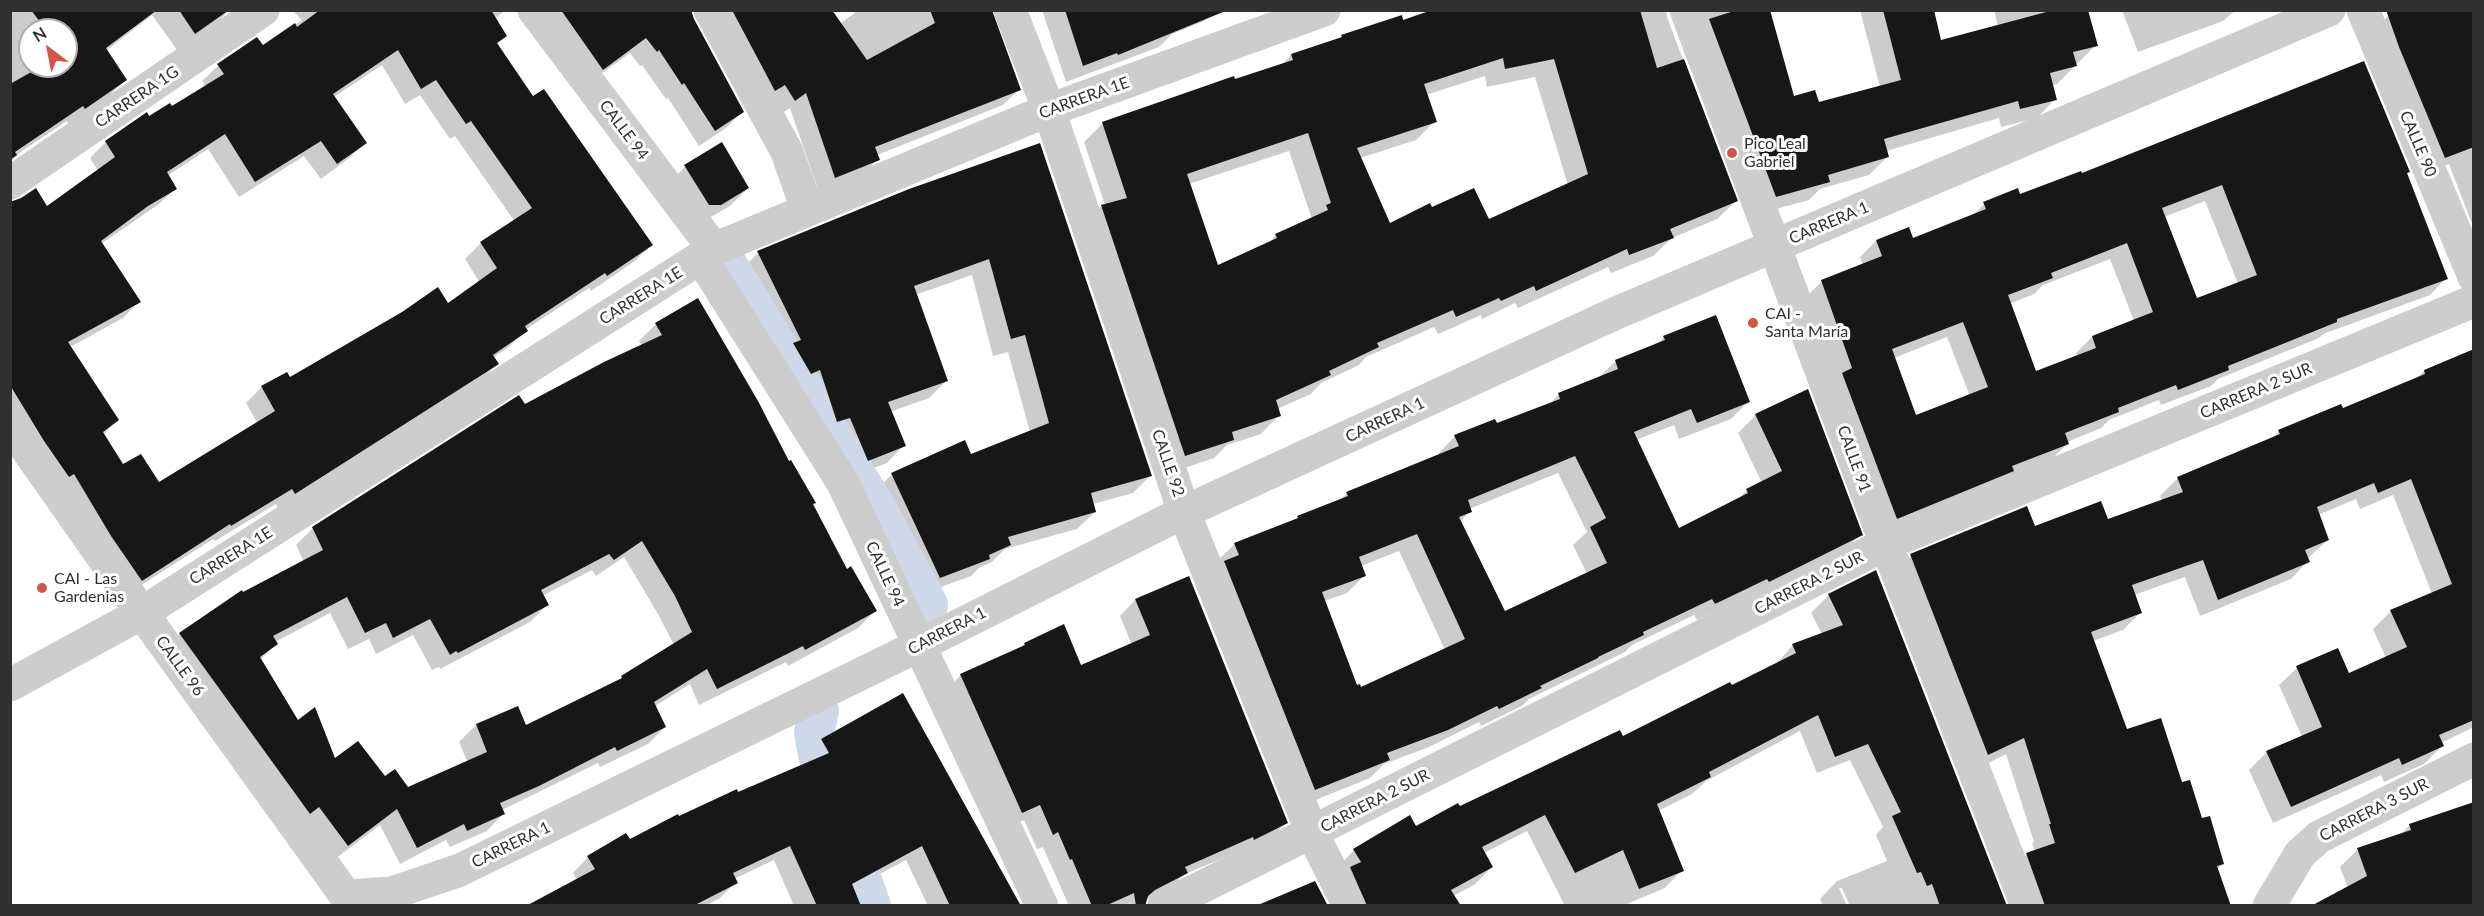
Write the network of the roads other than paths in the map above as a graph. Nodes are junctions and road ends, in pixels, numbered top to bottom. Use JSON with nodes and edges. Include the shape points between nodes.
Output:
{"nodes":[{"id":1,"x":263,"y":10,"type":"edge"},
{"id":2,"x":534,"y":10,"type":"edge"},
{"id":3,"x":710,"y":10,"type":"edge"},
{"id":4,"x":1010,"y":10,"type":"edge"},
{"id":5,"x":1324,"y":10,"type":"edge"},
{"id":6,"x":1686,"y":10,"type":"edge"},
{"id":7,"x":2329,"y":10,"type":"edge"},
{"id":8,"x":2363,"y":10,"type":"edge"},
{"id":9,"x":1049,"y":110,"type":"junction"},
{"id":10,"x":10,"y":183,"type":"edge"},
{"id":11,"x":807,"y":209,"type":"junction"},
{"id":12,"x":1775,"y":246,"type":"junction"},
{"id":13,"x":707,"y":253,"type":"junction"},
{"id":14,"x":2474,"y":277,"type":"edge"},
{"id":15,"x":2474,"y":301,"type":"edge"},
{"id":16,"x":10,"y":425,"type":"edge"},
{"id":17,"x":1184,"y":512,"type":"junction"},
{"id":18,"x":1886,"y":544,"type":"junction"},
{"id":19,"x":142,"y":613,"type":"junction"},
{"id":20,"x":918,"y":646,"type":"junction"},
{"id":21,"x":10,"y":685,"type":"edge"},
{"id":22,"x":2474,"y":759,"type":"edge"},
{"id":23,"x":1312,"y":833,"type":"junction"},
{"id":24,"x":460,"y":870,"type":"junction"},
{"id":25,"x":349,"y":901,"type":"edge"},
{"id":26,"x":422,"y":906,"type":"edge"},
{"id":27,"x":1042,"y":906,"type":"edge"},
{"id":28,"x":1164,"y":906,"type":"edge"},
{"id":29,"x":1349,"y":906,"type":"edge"},
{"id":30,"x":2027,"y":906,"type":"edge"},
{"id":31,"x":2269,"y":906,"type":"edge"}],
"edges":[{"from":1,"to":10,"type":"street","name":"CARRERA 1G"},
{"from":2,"to":13,"type":"street","name":"CALLE 94"},
{"from":3,"to":11,"type":"street","via":[[787,152]]},
{"from":4,"to":9,"type":"street","name":"CALLE 92"},
{"from":5,"to":9,"type":"street","name":"CARRERA 1E"},
{"from":6,"to":12,"type":"street","name":"CALLE 91"},
{"from":7,"to":12,"type":"street","name":"CARRERA 1"},
{"from":8,"to":14,"type":"street","name":"CALLE 90"},
{"from":9,"to":11,"type":"street","name":"CARRERA 1E"},
{"from":9,"to":17,"type":"street","name":"CALLE 92"},
{"from":11,"to":13,"type":"street","name":"CARRERA 1E"},
{"from":12,"to":17,"type":"street","name":"CARRERA 1","via":[[1614,314]]},
{"from":12,"to":18,"type":"street","name":"CALLE 91"},
{"from":13,"to":19,"type":"street","name":"CARRERA 1E"},
{"from":13,"to":20,"type":"street","name":"CALLE 94","via":[[843,483]]},
{"from":15,"to":18,"type":"street","name":"CARRERA 2 SUR"},
{"from":16,"to":19,"type":"street","name":"CALLE 96"},
{"from":17,"to":20,"type":"street","name":"CARRERA 1"},
{"from":17,"to":23,"type":"street","name":"CALLE 92"},
{"from":18,"to":23,"type":"street","name":"CARRERA 2 SUR"},
{"from":18,"to":30,"type":"street","name":"CALLE 91"},
{"from":19,"to":21,"type":"street","name":"CARRERA 1E"},
{"from":19,"to":25,"type":"street","name":"CALLE 96"},
{"from":20,"to":24,"type":"street","name":"CARRERA 1"},
{"from":20,"to":27,"type":"street","name":"CALLE 94"},
{"from":22,"to":31,"type":"street","name":"CARRERA 3 SUR","via":[[2319,837],[2300,854]]},
{"from":23,"to":28,"type":"street","name":"CARRERA 2 SUR"},
{"from":23,"to":29,"type":"street","name":"CALLE 92"},
{"from":24,"to":25,"type":"street","name":"CARRERA 1","via":[[392,893]]},
{"from":24,"to":26,"type":"street","name":"CARRERA 1"}]}
